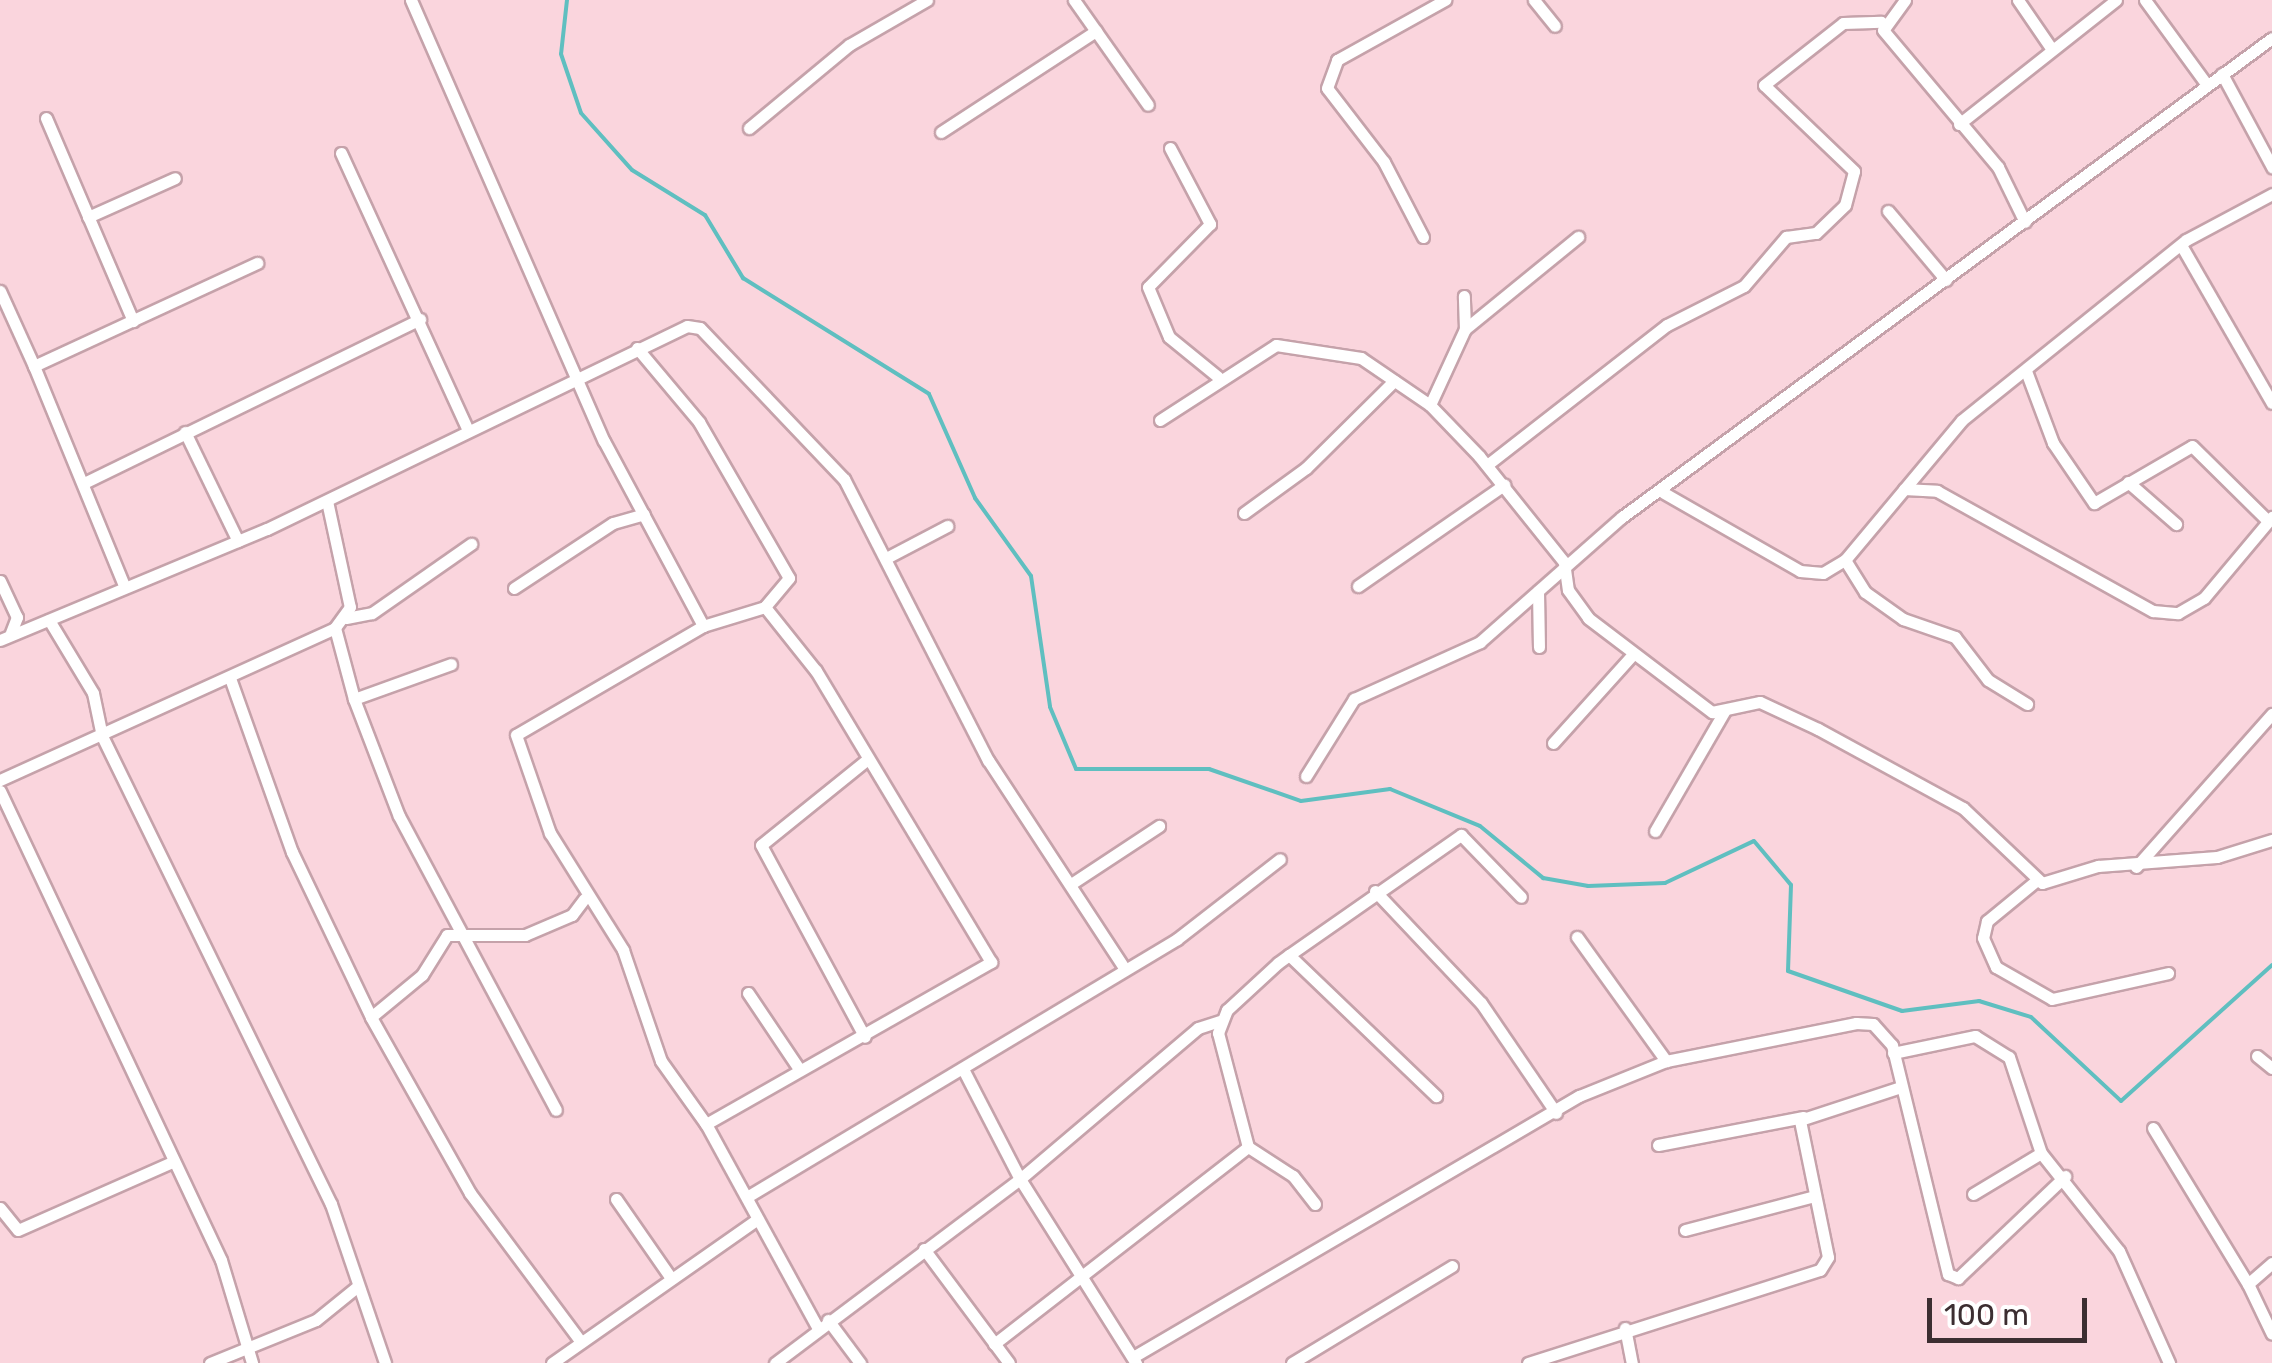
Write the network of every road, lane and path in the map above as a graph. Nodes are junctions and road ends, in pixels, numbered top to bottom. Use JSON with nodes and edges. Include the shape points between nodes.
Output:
{"nodes":[{"id":1,"x":411,"y":0,"type":"edge"},
{"id":2,"x":927,"y":0,"type":"edge"},
{"id":3,"x":1074,"y":0,"type":"edge"},
{"id":4,"x":1445,"y":0,"type":"edge"},
{"id":5,"x":1534,"y":0,"type":"edge"},
{"id":6,"x":1905,"y":0,"type":"edge"},
{"id":7,"x":2018,"y":0,"type":"edge"},
{"id":8,"x":2116,"y":0,"type":"edge"},
{"id":9,"x":2142,"y":1,"type":"edge"},
{"id":10,"x":1882,"y":22,"type":"junction"},
{"id":11,"x":1554,"y":26,"type":"dead end"},
{"id":12,"x":1096,"y":31,"type":"junction"},
{"id":13,"x":2272,"y":38,"type":"edge"},
{"id":14,"x":2051,"y":48,"type":"junction"},
{"id":15,"x":2222,"y":74,"type":"junction"},
{"id":16,"x":2207,"y":85,"type":"junction"},
{"id":17,"x":1148,"y":104,"type":"dead end"},
{"id":18,"x":46,"y":118,"type":"dead end"},
{"id":19,"x":1959,"y":124,"type":"junction"},
{"id":20,"x":749,"y":128,"type":"dead end"},
{"id":21,"x":941,"y":132,"type":"dead end"},
{"id":22,"x":1170,"y":148,"type":"dead end"},
{"id":23,"x":341,"y":152,"type":"dead end"},
{"id":24,"x":2272,"y":167,"type":"edge"},
{"id":25,"x":175,"y":178,"type":"dead end"},
{"id":26,"x":2272,"y":194,"type":"edge"},
{"id":27,"x":1888,"y":211,"type":"dead end"},
{"id":28,"x":88,"y":217,"type":"junction"},
{"id":29,"x":2025,"y":222,"type":"junction"},
{"id":30,"x":1423,"y":237,"type":"dead end"},
{"id":31,"x":1578,"y":238,"type":"dead end"},
{"id":32,"x":2180,"y":245,"type":"junction"},
{"id":33,"x":256,"y":263,"type":"dead end"},
{"id":34,"x":1946,"y":280,"type":"junction"},
{"id":35,"x":0,"y":291,"type":"edge"},
{"id":36,"x":1464,"y":296,"type":"dead end"},
{"id":37,"x":420,"y":319,"type":"junction"},
{"id":38,"x":133,"y":322,"type":"junction"},
{"id":39,"x":1465,"y":329,"type":"junction"},
{"id":40,"x":637,"y":348,"type":"junction"},
{"id":41,"x":34,"y":366,"type":"junction"},
{"id":42,"x":2026,"y":371,"type":"junction"},
{"id":43,"x":577,"y":375,"type":"junction"},
{"id":44,"x":1218,"y":377,"type":"junction"},
{"id":45,"x":1394,"y":381,"type":"junction"},
{"id":46,"x":2272,"y":403,"type":"edge"},
{"id":47,"x":1430,"y":405,"type":"junction"},
{"id":48,"x":1160,"y":420,"type":"dead end"},
{"id":49,"x":468,"y":430,"type":"junction"},
{"id":50,"x":185,"y":432,"type":"junction"},
{"id":51,"x":1487,"y":465,"type":"junction"},
{"id":52,"x":2128,"y":482,"type":"junction"},
{"id":53,"x":84,"y":483,"type":"junction"},
{"id":54,"x":1504,"y":485,"type":"junction"},
{"id":55,"x":1904,"y":489,"type":"junction"},
{"id":56,"x":1664,"y":493,"type":"junction"},
{"id":57,"x":326,"y":501,"type":"junction"},
{"id":58,"x":1244,"y":513,"type":"dead end"},
{"id":59,"x":644,"y":514,"type":"junction"},
{"id":60,"x":2269,"y":519,"type":"edge"},
{"id":61,"x":2176,"y":524,"type":"dead end"},
{"id":62,"x":947,"y":526,"type":"dead end"},
{"id":63,"x":238,"y":541,"type":"junction"},
{"id":64,"x":471,"y":544,"type":"dead end"},
{"id":65,"x":888,"y":557,"type":"junction"},
{"id":66,"x":1845,"y":560,"type":"junction"},
{"id":67,"x":1564,"y":562,"type":"junction"},
{"id":68,"x":0,"y":580,"type":"edge"},
{"id":69,"x":123,"y":583,"type":"junction"},
{"id":70,"x":1358,"y":586,"type":"dead end"},
{"id":71,"x":514,"y":588,"type":"dead end"},
{"id":72,"x":1538,"y":591,"type":"junction"},
{"id":73,"x":765,"y":607,"type":"junction"},
{"id":74,"x":346,"y":618,"type":"junction"},
{"id":75,"x":49,"y":620,"type":"junction"},
{"id":76,"x":703,"y":626,"type":"junction"},
{"id":77,"x":334,"y":628,"type":"junction"},
{"id":78,"x":5,"y":637,"type":"edge"},
{"id":79,"x":1538,"y":646,"type":"dead end"},
{"id":80,"x":1633,"y":654,"type":"junction"},
{"id":81,"x":451,"y":664,"type":"dead end"},
{"id":82,"x":230,"y":678,"type":"junction"},
{"id":83,"x":354,"y":699,"type":"junction"},
{"id":84,"x":2027,"y":704,"type":"dead end"},
{"id":85,"x":1724,"y":712,"type":"junction"},
{"id":86,"x":2272,"y":714,"type":"edge"},
{"id":87,"x":102,"y":736,"type":"junction"},
{"id":88,"x":1553,"y":743,"type":"dead end"},
{"id":89,"x":864,"y":762,"type":"junction"},
{"id":90,"x":1306,"y":776,"type":"dead end"},
{"id":91,"x":0,"y":780,"type":"edge"},
{"id":92,"x":0,"y":792,"type":"edge"},
{"id":93,"x":1159,"y":826,"type":"dead end"},
{"id":94,"x":1655,"y":831,"type":"dead end"},
{"id":95,"x":2272,"y":840,"type":"edge"},
{"id":96,"x":1280,"y":859,"type":"dead end"},
{"id":97,"x":2136,"y":867,"type":"junction"},
{"id":98,"x":2037,"y":880,"type":"junction"},
{"id":99,"x":1074,"y":882,"type":"junction"},
{"id":100,"x":1375,"y":890,"type":"junction"},
{"id":101,"x":1521,"y":897,"type":"dead end"},
{"id":102,"x":584,"y":899,"type":"junction"},
{"id":103,"x":463,"y":932,"type":"junction"},
{"id":104,"x":1577,"y":936,"type":"dead end"},
{"id":105,"x":1289,"y":955,"type":"junction"},
{"id":106,"x":1123,"y":966,"type":"junction"},
{"id":107,"x":2168,"y":973,"type":"dead end"},
{"id":108,"x":748,"y":993,"type":"dead end"},
{"id":109,"x":371,"y":1017,"type":"junction"},
{"id":110,"x":1220,"y":1020,"type":"junction"},
{"id":111,"x":865,"y":1037,"type":"junction"},
{"id":112,"x":1893,"y":1053,"type":"junction"},
{"id":113,"x":2257,"y":1056,"type":"dead end"},
{"id":114,"x":1666,"y":1061,"type":"junction"},
{"id":115,"x":2272,"y":1068,"type":"edge"},
{"id":116,"x":799,"y":1069,"type":"junction"},
{"id":117,"x":964,"y":1071,"type":"junction"},
{"id":118,"x":1900,"y":1087,"type":"junction"},
{"id":119,"x":1436,"y":1096,"type":"dead end"},
{"id":120,"x":556,"y":1110,"type":"dead end"},
{"id":121,"x":1556,"y":1113,"type":"junction"},
{"id":122,"x":1803,"y":1117,"type":"junction"},
{"id":123,"x":706,"y":1124,"type":"junction"},
{"id":124,"x":2153,"y":1128,"type":"dead end"},
{"id":125,"x":1658,"y":1145,"type":"dead end"},
{"id":126,"x":1248,"y":1147,"type":"junction"},
{"id":127,"x":2041,"y":1153,"type":"junction"},
{"id":128,"x":170,"y":1163,"type":"junction"},
{"id":129,"x":2065,"y":1176,"type":"junction"},
{"id":130,"x":1020,"y":1180,"type":"junction"},
{"id":131,"x":1973,"y":1194,"type":"dead end"},
{"id":132,"x":1815,"y":1196,"type":"junction"},
{"id":133,"x":746,"y":1197,"type":"junction"},
{"id":134,"x":616,"y":1199,"type":"dead end"},
{"id":135,"x":1315,"y":1204,"type":"dead end"},
{"id":136,"x":0,"y":1208,"type":"edge"},
{"id":137,"x":758,"y":1219,"type":"junction"},
{"id":138,"x":1685,"y":1230,"type":"dead end"},
{"id":139,"x":924,"y":1249,"type":"junction"},
{"id":140,"x":2272,"y":1263,"type":"edge"},
{"id":141,"x":1452,"y":1266,"type":"dead end"},
{"id":142,"x":1081,"y":1276,"type":"junction"},
{"id":143,"x":671,"y":1278,"type":"junction"},
{"id":144,"x":2248,"y":1284,"type":"junction"},
{"id":145,"x":358,"y":1286,"type":"junction"},
{"id":146,"x":365,"y":1304,"type":"junction"},
{"id":147,"x":335,"y":1305,"type":"junction"},
{"id":148,"x":822,"y":1323,"type":"junction"},
{"id":149,"x":1625,"y":1328,"type":"junction"},
{"id":150,"x":2272,"y":1334,"type":"edge"},
{"id":151,"x":581,"y":1342,"type":"junction"},
{"id":152,"x":994,"y":1344,"type":"junction"},
{"id":153,"x":248,"y":1345,"type":"junction"},
{"id":154,"x":1135,"y":1360,"type":"edge"},
{"id":155,"x":210,"y":1363,"type":"edge"},
{"id":156,"x":252,"y":1363,"type":"edge"},
{"id":157,"x":384,"y":1363,"type":"edge"},
{"id":158,"x":552,"y":1363,"type":"edge"},
{"id":159,"x":775,"y":1363,"type":"edge"},
{"id":160,"x":860,"y":1363,"type":"edge"},
{"id":161,"x":1009,"y":1363,"type":"edge"},
{"id":162,"x":1292,"y":1363,"type":"edge"},
{"id":163,"x":1528,"y":1363,"type":"edge"},
{"id":164,"x":1632,"y":1363,"type":"edge"},
{"id":165,"x":2169,"y":1363,"type":"edge"}],
"edges":[{"from":1,"to":43,"type":"street"},
{"from":2,"to":20,"type":"street","via":[[849,45]]},
{"from":3,"to":12,"type":"street"},
{"from":4,"to":30,"type":"street","via":[[1337,60],[1328,88],[1384,162]]},
{"from":5,"to":11,"type":"street"},
{"from":6,"to":10,"type":"street"},
{"from":7,"to":14,"type":"street"},
{"from":8,"to":14,"type":"street"},
{"from":9,"to":16,"type":"street"},
{"from":10,"to":19,"type":"street"},
{"from":10,"to":51,"type":"street","via":[[1842,23],[1764,85],[1854,171],[1845,206],[1816,233],[1786,237],[1744,286],[1667,325]]},
{"from":12,"to":17,"type":"street"},
{"from":12,"to":21,"type":"street"},
{"from":13,"to":15,"type":"street"},
{"from":14,"to":19,"type":"street","via":[[1994,105]]},
{"from":15,"to":16,"type":"street"},
{"from":15,"to":24,"type":"street"},
{"from":16,"to":29,"type":"street"},
{"from":18,"to":28,"type":"street"},
{"from":19,"to":29,"type":"street","via":[[1998,167]]},
{"from":22,"to":44,"type":"street","via":[[1210,224],[1148,287],[1170,337]]},
{"from":23,"to":37,"type":"street"},
{"from":25,"to":28,"type":"street"},
{"from":26,"to":32,"type":"street"},
{"from":27,"to":34,"type":"street"},
{"from":28,"to":38,"type":"street"},
{"from":29,"to":34,"type":"street"},
{"from":31,"to":39,"type":"street"},
{"from":32,"to":42,"type":"street"},
{"from":32,"to":46,"type":"street"},
{"from":33,"to":38,"type":"street"},
{"from":34,"to":56,"type":"street"},
{"from":35,"to":41,"type":"street"},
{"from":36,"to":39,"type":"street"},
{"from":37,"to":49,"type":"street"},
{"from":37,"to":50,"type":"street"},
{"from":38,"to":41,"type":"street"},
{"from":39,"to":47,"type":"street"},
{"from":40,"to":43,"type":"street"},
{"from":40,"to":65,"type":"street","via":[[700,328],[812,438]]},
{"from":40,"to":73,"type":"street","via":[[698,422],[789,578]]},
{"from":41,"to":53,"type":"street"},
{"from":42,"to":52,"type":"street","via":[[2052,443],[2088,498]]},
{"from":42,"to":55,"type":"street","via":[[1962,420]]},
{"from":43,"to":49,"type":"street"},
{"from":43,"to":59,"type":"street"},
{"from":44,"to":45,"type":"street","via":[[1276,345],[1361,358]]},
{"from":44,"to":48,"type":"street"},
{"from":45,"to":47,"type":"street"},
{"from":45,"to":58,"type":"street","via":[[1306,468]]},
{"from":47,"to":51,"type":"street"},
{"from":49,"to":57,"type":"street"},
{"from":50,"to":53,"type":"street"},
{"from":50,"to":63,"type":"street"},
{"from":51,"to":54,"type":"street"},
{"from":52,"to":60,"type":"street","via":[[2192,446]]},
{"from":52,"to":61,"type":"street"},
{"from":53,"to":69,"type":"street"},
{"from":54,"to":67,"type":"street"},
{"from":54,"to":70,"type":"street"},
{"from":55,"to":60,"type":"street","via":[[1938,491],[2153,611],[2178,612],[2204,598]]},
{"from":55,"to":66,"type":"street"},
{"from":56,"to":66,"type":"street","via":[[1800,571],[1824,573]]},
{"from":56,"to":67,"type":"street"},
{"from":57,"to":63,"type":"street"},
{"from":57,"to":74,"type":"street"},
{"from":59,"to":71,"type":"street","via":[[613,523]]},
{"from":59,"to":76,"type":"street"},
{"from":62,"to":65,"type":"street"},
{"from":63,"to":69,"type":"street"},
{"from":64,"to":74,"type":"street","via":[[372,613]]},
{"from":65,"to":99,"type":"street","via":[[988,760]]},
{"from":66,"to":84,"type":"street","via":[[1865,592],[1902,619],[1956,637],[1988,680]]},
{"from":67,"to":72,"type":"street"},
{"from":67,"to":80,"type":"street","via":[[1568,590],[1588,618]]},
{"from":68,"to":78,"type":"street","via":[[17,617]]},
{"from":69,"to":75,"type":"street"},
{"from":72,"to":79,"type":"street"},
{"from":72,"to":90,"type":"street","via":[[1480,642],[1354,699]]},
{"from":73,"to":76,"type":"street"},
{"from":73,"to":89,"type":"street","via":[[816,670]]},
{"from":74,"to":77,"type":"street"},
{"from":75,"to":78,"type":"street"},
{"from":75,"to":87,"type":"street","via":[[93,693]]},
{"from":76,"to":102,"type":"street","via":[[516,736]]},
{"from":77,"to":82,"type":"street"},
{"from":77,"to":83,"type":"street"},
{"from":80,"to":85,"type":"street"},
{"from":80,"to":88,"type":"street"},
{"from":81,"to":83,"type":"street"},
{"from":82,"to":87,"type":"street"},
{"from":82,"to":109,"type":"street","via":[[292,852]]},
{"from":83,"to":103,"type":"street","via":[[399,816]]},
{"from":85,"to":94,"type":"street"},
{"from":85,"to":98,"type":"street","via":[[1760,702],[1838,739],[1963,808],[2021,854]]},
{"from":86,"to":97,"type":"street"},
{"from":87,"to":91,"type":"street"},
{"from":87,"to":145,"type":"street","via":[[331,1204]]},
{"from":89,"to":111,"type":"street","via":[[762,845]]},
{"from":89,"to":111,"type":"street","via":[[959,896],[990,962]]},
{"from":92,"to":128,"type":"street"},
{"from":93,"to":99,"type":"street"},
{"from":95,"to":97,"type":"street"},
{"from":96,"to":106,"type":"street","via":[[1177,939]]},
{"from":97,"to":98,"type":"street"},
{"from":98,"to":107,"type":"street","via":[[1987,921],[1983,938],[1996,967],[2052,999]]},
{"from":99,"to":106,"type":"street"},
{"from":100,"to":101,"type":"street","via":[[1462,835]]},
{"from":100,"to":105,"type":"street"},
{"from":100,"to":121,"type":"street","via":[[1480,1003]]},
{"from":102,"to":103,"type":"street","via":[[534,932]]},
{"from":102,"to":123,"type":"street","via":[[623,950],[661,1061]]},
{"from":103,"to":109,"type":"street","via":[[439,942],[422,975]]},
{"from":103,"to":120,"type":"street"},
{"from":104,"to":114,"type":"street"},
{"from":105,"to":110,"type":"street"},
{"from":105,"to":119,"type":"street"},
{"from":106,"to":117,"type":"street"},
{"from":108,"to":116,"type":"street"},
{"from":109,"to":151,"type":"street","via":[[470,1192]]},
{"from":110,"to":126,"type":"street"},
{"from":110,"to":130,"type":"street","via":[[1198,1028]]},
{"from":111,"to":116,"type":"street"},
{"from":112,"to":114,"type":"street","via":[[1865,1022]]},
{"from":112,"to":118,"type":"street"},
{"from":112,"to":127,"type":"street","via":[[1976,1036],[2000,1049]]},
{"from":113,"to":115,"type":"street"},
{"from":114,"to":121,"type":"street"},
{"from":116,"to":123,"type":"street"},
{"from":117,"to":130,"type":"street"},
{"from":117,"to":133,"type":"street"},
{"from":118,"to":122,"type":"street"},
{"from":118,"to":129,"type":"street","via":[[1948,1274],[1958,1278]]},
{"from":121,"to":154,"type":"street"},
{"from":122,"to":125,"type":"street"},
{"from":122,"to":132,"type":"street"},
{"from":123,"to":133,"type":"street"},
{"from":124,"to":144,"type":"street"},
{"from":126,"to":135,"type":"street","via":[[1293,1176]]},
{"from":126,"to":142,"type":"street"},
{"from":127,"to":129,"type":"street"},
{"from":127,"to":131,"type":"street"},
{"from":128,"to":136,"type":"street","via":[[18,1230]]},
{"from":128,"to":153,"type":"street","via":[[220,1260]]},
{"from":129,"to":165,"type":"street","via":[[2119,1251]]},
{"from":130,"to":139,"type":"street"},
{"from":130,"to":142,"type":"street"},
{"from":132,"to":138,"type":"street"},
{"from":132,"to":149,"type":"street","via":[[1828,1257],[1820,1270]]},
{"from":133,"to":137,"type":"street"},
{"from":134,"to":143,"type":"street"},
{"from":137,"to":143,"type":"street"},
{"from":137,"to":148,"type":"street"},
{"from":139,"to":148,"type":"street"},
{"from":139,"to":152,"type":"street"},
{"from":140,"to":144,"type":"street"},
{"from":141,"to":162,"type":"street"},
{"from":142,"to":152,"type":"street"},
{"from":142,"to":154,"type":"street"},
{"from":143,"to":151,"type":"street"},
{"from":144,"to":150,"type":"street"},
{"from":145,"to":146,"type":"street"},
{"from":145,"to":147,"type":"street"},
{"from":146,"to":147,"type":"street"},
{"from":146,"to":157,"type":"street"},
{"from":147,"to":153,"type":"street"},
{"from":148,"to":159,"type":"street"},
{"from":148,"to":160,"type":"street"},
{"from":149,"to":163,"type":"street"},
{"from":149,"to":164,"type":"street"},
{"from":151,"to":158,"type":"street"},
{"from":152,"to":161,"type":"street"},
{"from":153,"to":155,"type":"street"},
{"from":153,"to":156,"type":"street"}]}
